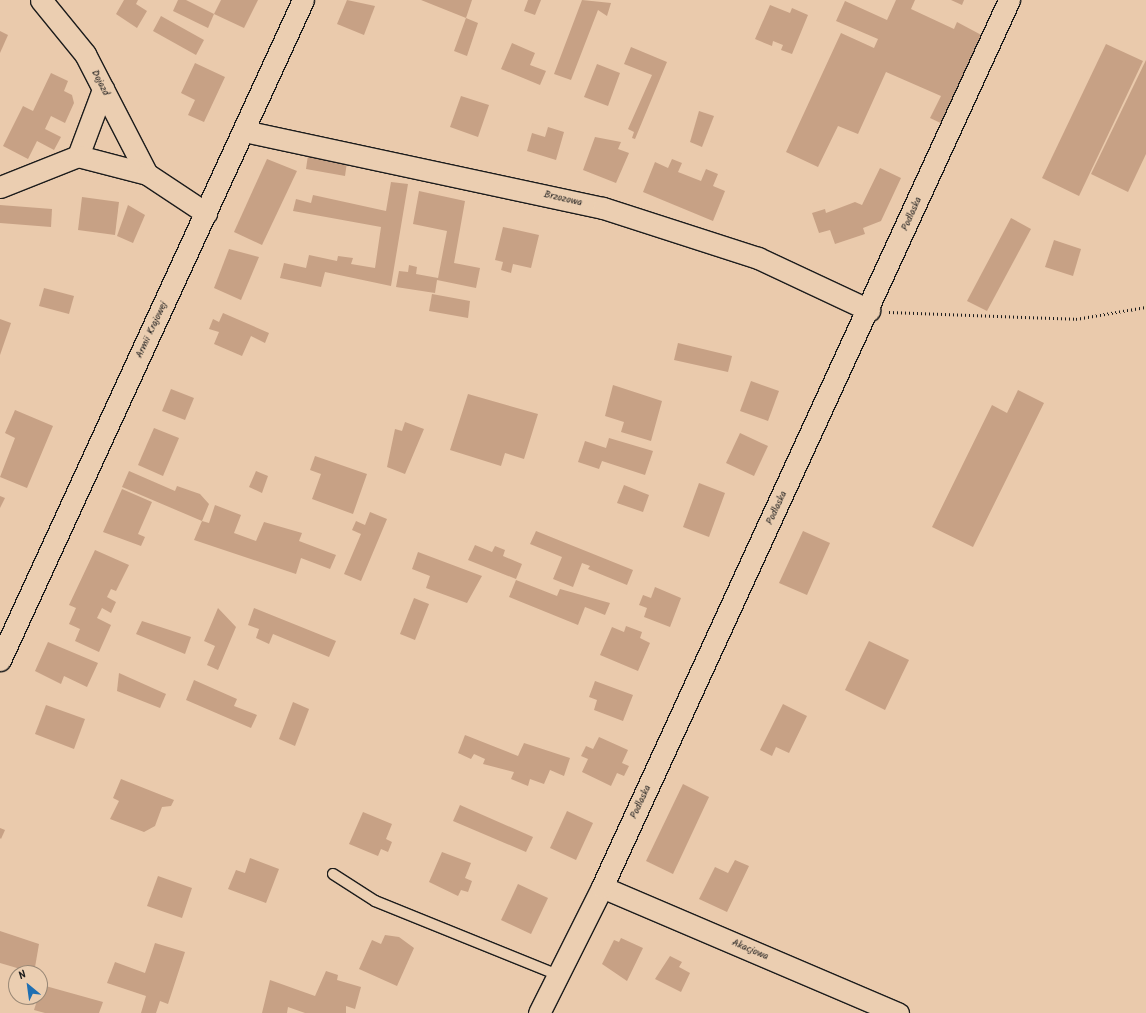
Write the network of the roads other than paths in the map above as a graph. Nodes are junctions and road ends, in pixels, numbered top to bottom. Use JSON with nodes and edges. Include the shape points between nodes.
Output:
{"nodes":[{"id":1,"x":41,"y":0,"type":"edge"},
{"id":2,"x":303,"y":0,"type":"edge"},
{"id":3,"x":1009,"y":0,"type":"edge"},
{"id":4,"x":103,"y":89,"type":"junction"},
{"id":5,"x":244,"y":131,"type":"junction"},
{"id":6,"x":78,"y":156,"type":"junction"},
{"id":7,"x":147,"y":174,"type":"junction"},
{"id":8,"x":0,"y":187,"type":"edge"},
{"id":9,"x":206,"y":213,"type":"junction"},
{"id":10,"x":869,"y":310,"type":"junction"},
{"id":11,"x":0,"y":660,"type":"edge"},
{"id":12,"x":332,"y":874,"type":"dead end"},
{"id":13,"x":602,"y":887,"type":"junction"},
{"id":14,"x":556,"y":974,"type":"junction"},
{"id":15,"x":539,"y":1013,"type":"edge"},
{"id":16,"x":898,"y":1013,"type":"edge"}],
"edges":[{"from":1,"to":4,"type":"street","name":"Dojazd","via":[[85,54]]},
{"from":2,"to":5,"type":"street","name":"Armii Krajowej"},
{"from":3,"to":10,"type":"street","name":"Podlaska"},
{"from":4,"to":6,"type":"street"},
{"from":4,"to":7,"type":"street","name":"Dojazd"},
{"from":5,"to":9,"type":"street","name":"Armii Krajowej"},
{"from":5,"to":10,"type":"street","name":"Brzozowa","via":[[603,208],[758,258]]},
{"from":6,"to":7,"type":"street","name":"Dojazd"},
{"from":6,"to":8,"type":"street"},
{"from":7,"to":9,"type":"street","name":"Dojazd"},
{"from":9,"to":11,"type":"street","name":"Armii Krajowej"},
{"from":10,"to":13,"type":"street","name":"Podlaska"},
{"from":12,"to":14,"type":"lane","via":[[375,901]]},
{"from":13,"to":14,"type":"street","name":"Podlaska"},
{"from":13,"to":16,"type":"street","name":"Akacjowa"},
{"from":14,"to":15,"type":"street","name":"Podlaska"}]}
